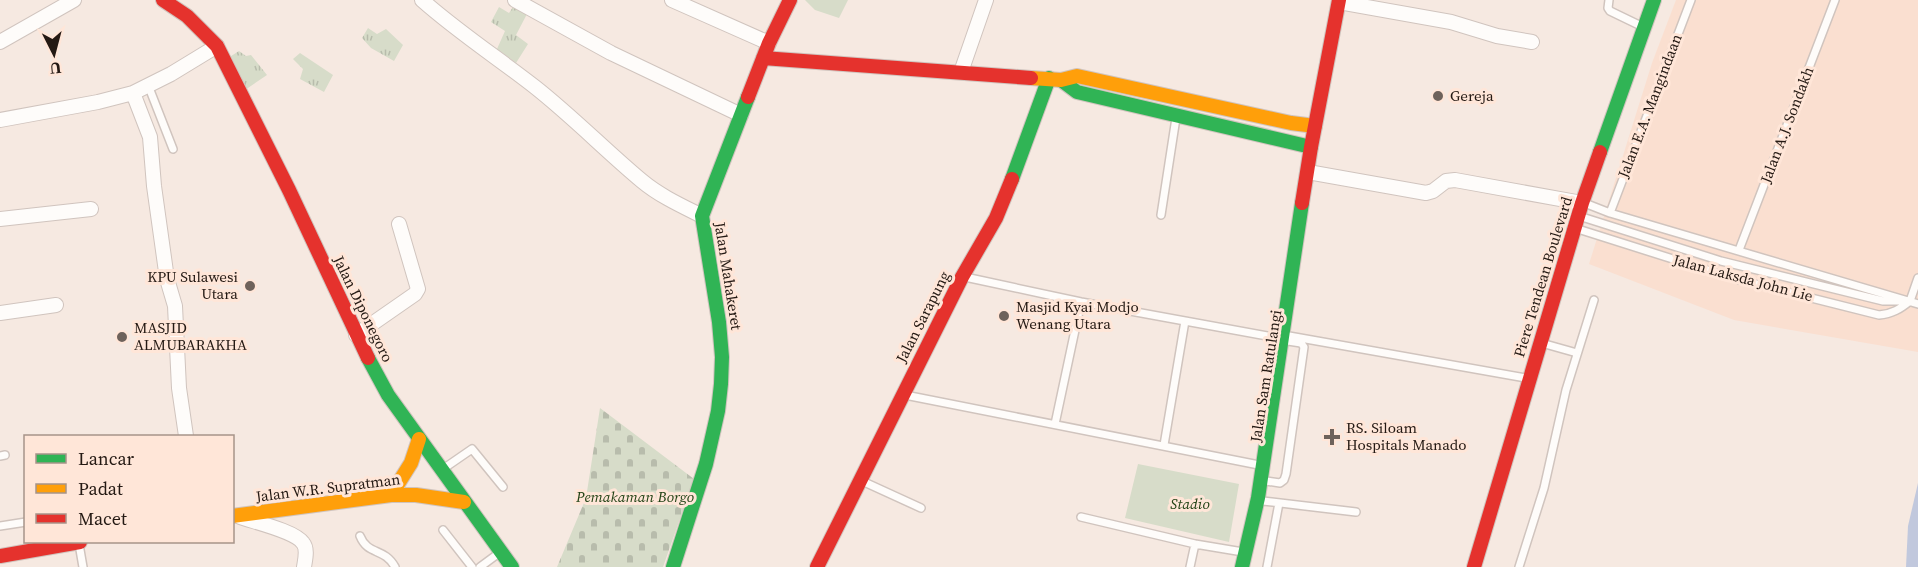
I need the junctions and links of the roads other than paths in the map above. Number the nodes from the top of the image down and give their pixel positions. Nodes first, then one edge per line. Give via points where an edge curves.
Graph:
1 (74, 0) edge
2 (163, 0) edge
3 (422, 0) edge
4 (515, 0) edge
5 (672, 0) edge
6 (790, 0) edge
7 (986, 0) edge
8 (1609, 0) edge
9 (1654, 0) edge
10 (1691, 0) edge
11 (1835, 0) edge
12 (1339, 1) edge
13 (1644, 28) junction
14 (1, 41) edge
15 (1532, 42) dead end
16 (769, 43) junction
17 (217, 46) junction
18 (763, 58) junction
19 (961, 72) junction
20 (1055, 79) junction
21 (148, 85) junction
22 (133, 93) junction
23 (741, 115) junction
24 (1177, 115) junction
25 (0, 120) edge
26 (1291, 123) junction
27 (1315, 126) junction
28 (1288, 141) junction
29 (1311, 147) junction
30 (173, 149) dead end
31 (1308, 172) junction
32 (91, 209) dead end
33 (1610, 213) junction
34 (1161, 215) dead end
35 (1579, 215) junction
36 (702, 216) junction
37 (0, 219) edge
38 (399, 224) dead end
39 (1739, 250) junction
40 (962, 277) junction
41 (1918, 278) edge
42 (1594, 300) dead end
43 (1910, 301) junction
44 (1081, 302) junction
45 (1918, 304) edge
46 (56, 305) dead end
47 (0, 313) edge
48 (1185, 321) junction
49 (356, 335) junction
50 (1286, 339) junction
51 (1540, 343) junction
52 (1577, 353) junction
53 (1529, 378) junction
54 (902, 395) junction
55 (1055, 424) junction
56 (186, 435) edge
57 (419, 439) junction
58 (1164, 446) junction
59 (441, 471) junction
60 (1263, 475) junction
61 (860, 480) junction
62 (503, 487) dead end
63 (391, 495) junction
64 (1263, 501) junction
65 (464, 502) junction
66 (1279, 503) junction
67 (921, 508) dead end
68 (1356, 512) dead end
69 (235, 516) edge
70 (1081, 517) dead end
71 (24, 522) edge
72 (0, 526) edge
73 (443, 530) dead end
74 (360, 536) dead end
75 (70, 543) edge
76 (75, 543) edge
77 (1196, 544) junction
78 (501, 552) junction
79 (0, 556) edge
80 (1246, 562) edge
81 (83, 567) edge
82 (304, 567) edge
83 (394, 567) edge
84 (472, 567) edge
85 (480, 567) edge
86 (512, 567) edge
87 (673, 567) edge
88 (817, 567) edge
89 (1190, 567) edge
90 (1268, 567) edge
91 (1474, 567) edge
92 (1520, 567) edge

1 - 14 street
2 - 17 main road, Jalan Diponegoro via 187,16
3 - 36 street via 543,93 643,182
4 - 23 street via 611,53
5 - 16 street
6 - 16 main road, Jalan Mahakeret
7 - 19 street
8 - 13 lane via 1610,12
9 - 13 main road, Piere Tendean Boulevard
10 - 33 lane, Jalan E.A. Mangindaan
11 - 39 lane, Jalan A.J. Sondakh
12 - 15 street
12 - 27 main road, Jalan Sam Ratulangi
13 - 35 main road, Piere Tendean Boulevard
16 - 18 main road, Jalan Mahakeret
17 - 21 street
17 - 49 main road, Jalan Diponegoro
18 - 19 main road
18 - 23 main road, Jalan Mahakeret
19 - 20 main road
20 - 24 main road via 1077,92
20 - 26 main road via 1077,76
20 - 40 main road, Jalan Sarapung via 996,218
21 - 22 street
21 - 30 lane
22 - 25 street
22 - 56 street via 150,137 167,279 175,306
23 - 36 main road, Jalan Mahakeret
24 - 28 main road
24 - 34 lane
26 - 27 main road
26 - 28 main road
27 - 29 main road, Jalan Sam Ratulangi
28 - 29 main road
29 - 31 main road, Jalan Sam Ratulangi
31 - 35 street via 1426,193 1446,181 1469,181
31 - 50 main road, Jalan Sam Ratulangi
32 - 37 street
33 - 35 lane, Jalan Laksda John Lie
33 - 39 lane, Jalan Laksda John Lie
35 - 43 lane, Jalan Laksda John Lie via 1721,261 1883,302
35 - 43 lane, Jalan Laksda John Lie via 1736,279 1879,315 1899,310
35 - 51 main road, Piere Tendean Boulevard
36 - 87 main road, Jalan Mahakeret via 720,325 722,381 713,436
38 - 49 street via 418,289
39 - 43 lane, Jalan Laksda John Lie
40 - 44 lane
40 - 54 main road, Jalan Sarapung
41 - 43 lane
42 - 52 lane
43 - 45 lane, Jalan Laksda John Lie
44 - 48 lane
44 - 55 lane
46 - 47 street
48 - 50 lane
48 - 58 lane
49 - 57 main road, Jalan Diponegoro via 388,395
50 - 53 lane
50 - 60 main road, Jalan Sam Ratulangi
50 - 60 lane via 1304,347 1286,474 1280,483
51 - 52 lane
51 - 53 main road, Piere Tendean Boulevard
52 - 92 lane
53 - 91 main road, Piere Tendean Boulevard
54 - 55 lane
54 - 61 main road, Jalan Sarapung
55 - 58 lane
57 - 59 main road, Jalan Diponegoro
57 - 63 main road via 411,463
58 - 60 lane
59 - 62 lane via 472,449
59 - 65 main road, Jalan Diponegoro
60 - 64 main road, Jalan Sam Ratulangi
60 - 80 main road, Jalan Sam Ratulangi
61 - 67 lane
61 - 88 main road, Jalan Sarapung
63 - 65 main road, Jalan W.R. Supratman
63 - 69 main road, Jalan W.R. Supratman
64 - 66 lane
64 - 80 main road, Jalan Sam Ratulangi
65 - 78 main road, Jalan Diponegoro
66 - 68 lane
66 - 90 lane
69 - 82 street via 294,536 305,545
70 - 77 lane
71 - 72 lane
73 - 84 lane
74 - 83 lane via 365,545 389,558
75 - 79 main road
76 - 81 lane
77 - 80 lane
77 - 89 lane
78 - 85 lane
78 - 86 main road, Jalan Diponegoro

